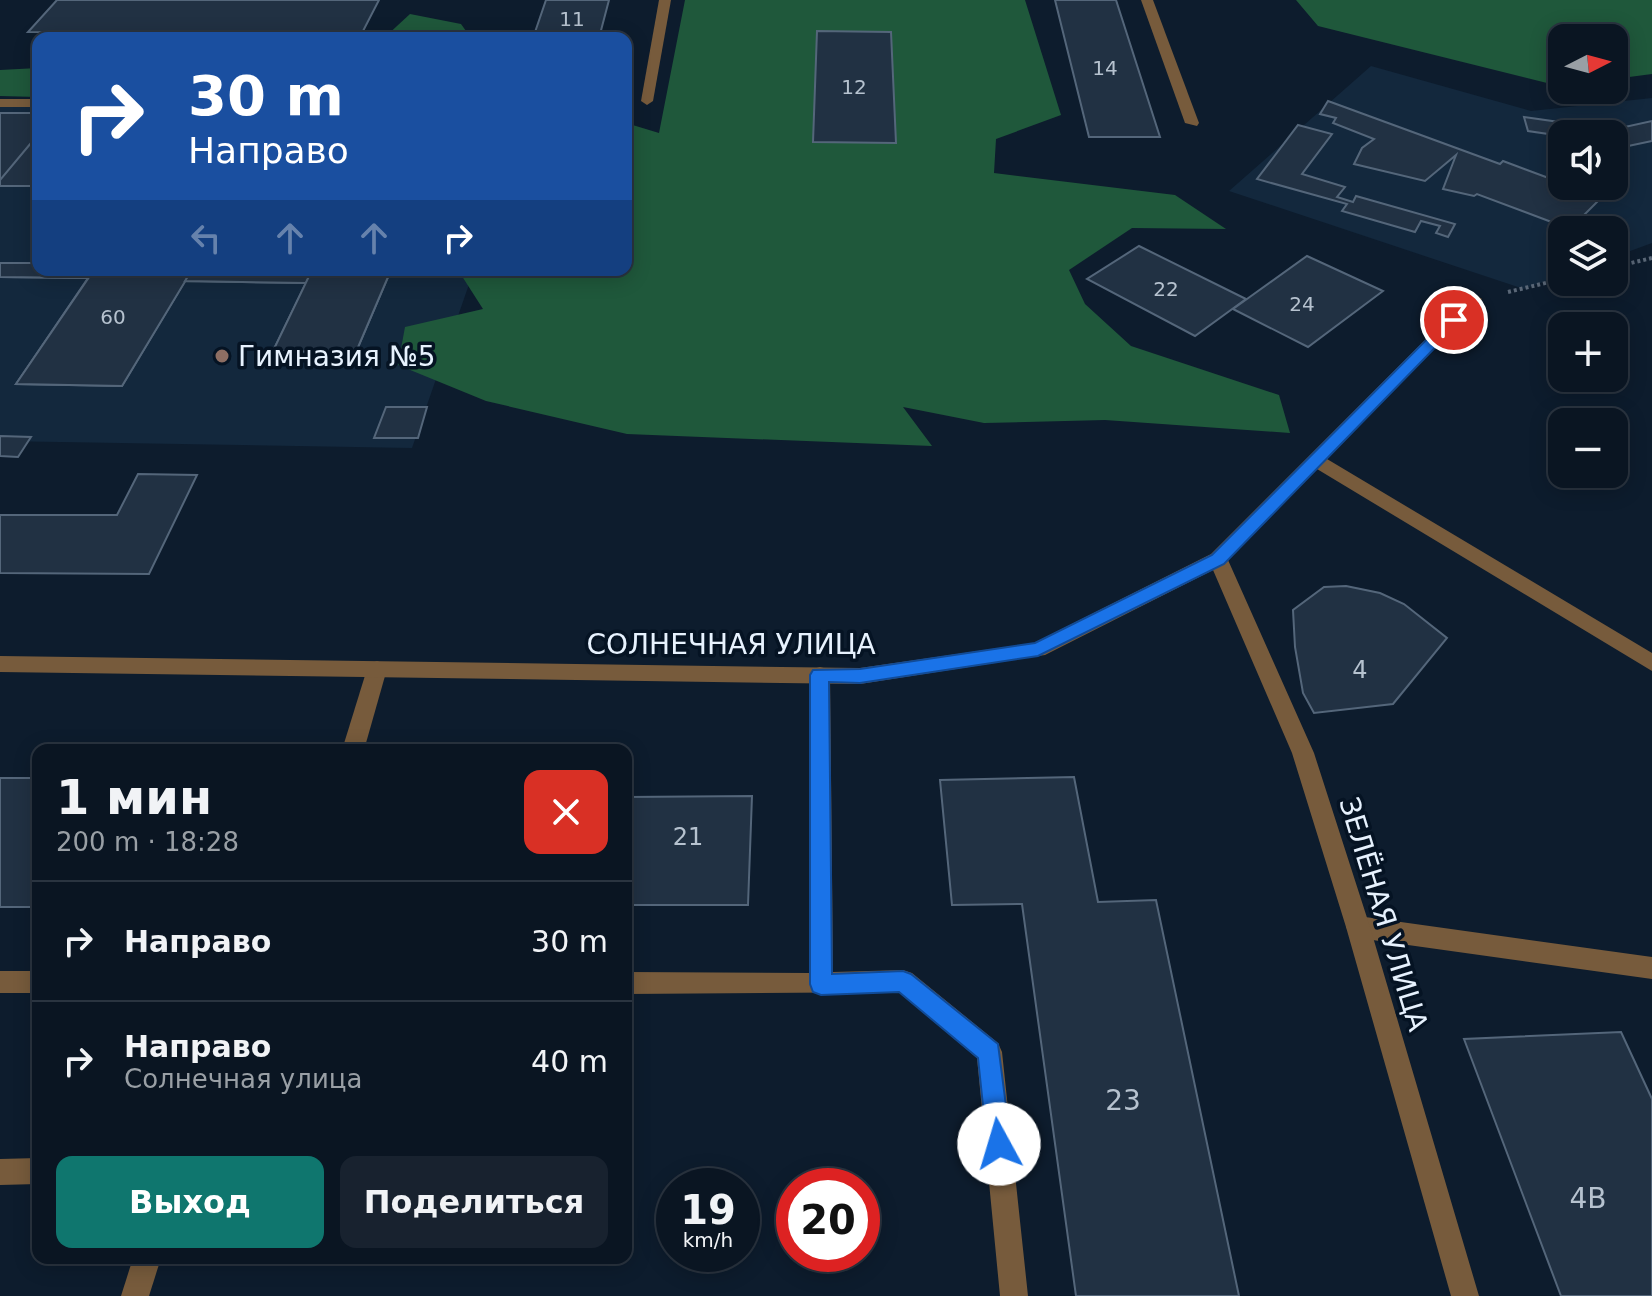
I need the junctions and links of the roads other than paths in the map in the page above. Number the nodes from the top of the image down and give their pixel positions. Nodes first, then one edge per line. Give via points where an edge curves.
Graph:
1 (665, 0) edge
2 (1147, 0) edge
3 (647, 101) dead end
4 (0, 103) edge
5 (32, 103) edge
6 (1192, 123) dead end
7 (1474, 299) road end
8 (1316, 460) junction
9 (1218, 559) junction
10 (1652, 663) edge
11 (0, 664) edge
12 (377, 669) junction
13 (820, 675) junction
14 (355, 744) edge
15 (1358, 927) junction
16 (1652, 968) edge
17 (0, 982) edge
18 (32, 982) edge
19 (632, 983) edge
20 (821, 984) junction
21 (32, 1171) edge
22 (0, 1172) edge
23 (145, 1264) edge
24 (135, 1296) edge
25 (1014, 1296) edge
26 (1465, 1296) edge

1 - 3 street
2 - 6 street
4 - 5 street
7 - 8 street, СОЛНЕЧНАЯ УЛИЦА
8 - 9 street, СОЛНЕЧНАЯ УЛИЦА
8 - 10 street
9 - 13 street, СОЛНЕЧНАЯ УЛИЦА via 1038,650 860,676
9 - 15 street, ЗЕЛЁНАЯ УЛИЦА via 1303,753
11 - 12 street, СОЛНЕЧНАЯ УЛИЦА
12 - 13 street, СОЛНЕЧНАЯ УЛИЦА
12 - 14 street
13 - 20 street
15 - 16 street
15 - 26 street, ЗЕЛЁНАЯ УЛИЦА
17 - 18 street
19 - 20 street
20 - 25 street via 903,981 989,1052
21 - 22 street
23 - 24 street

